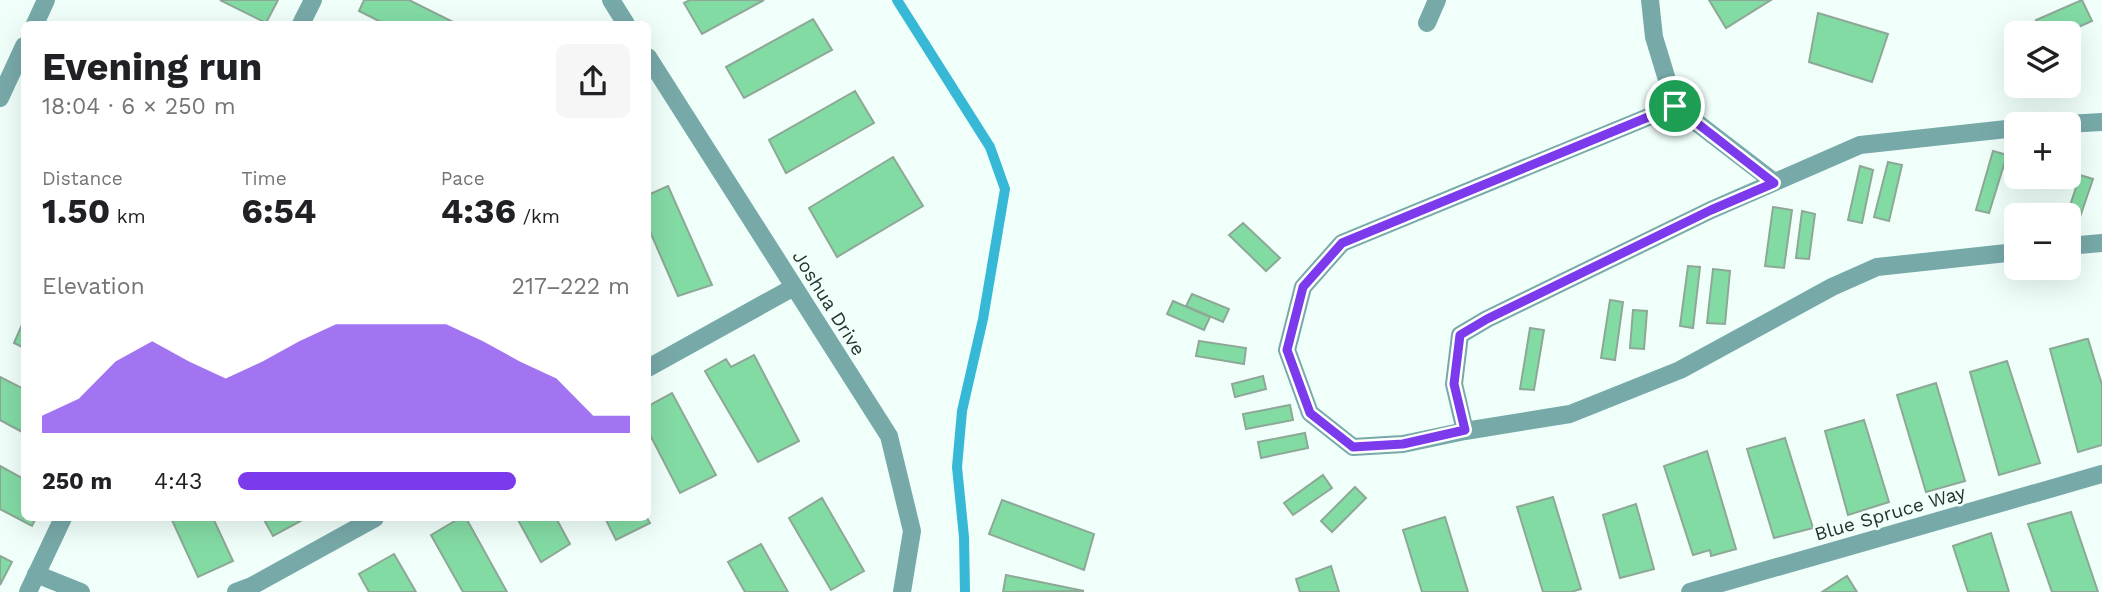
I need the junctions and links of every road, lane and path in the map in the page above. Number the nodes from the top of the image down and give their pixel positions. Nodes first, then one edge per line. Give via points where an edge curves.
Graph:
1 (46, 0) edge
2 (313, 0) edge
3 (611, 0) edge
4 (1437, 0) edge
5 (1650, 0) edge
6 (36, 21) edge
7 (302, 21) edge
8 (624, 21) edge
9 (1427, 23) dead end
10 (21, 52) edge
11 (651, 62) edge
12 (0, 98) edge
13 (1675, 106) junction
14 (2102, 122) edge
15 (2081, 123) edge
16 (2004, 129) edge
17 (1774, 183) junction
18 (2102, 243) edge
19 (2081, 245) edge
20 (2004, 253) edge
21 (794, 287) junction
22 (651, 366) edge
23 (1465, 430) junction
24 (2102, 474) edge
25 (62, 521) edge
26 (370, 521) edge
27 (36, 574) junction
28 (28, 592) edge
29 (81, 592) edge
30 (236, 592) edge
31 (902, 592) edge
32 (1690, 592) edge

1 - 6 street
2 - 7 street
3 - 8 street
4 - 9 street
5 - 13 street via 1654,37
10 - 12 street
11 - 21 street, Joshua Drive
13 - 17 street
13 - 23 street via 1342,243 1303,287 1287,350 1310,413 1353,447 1403,444
14 - 15 street
16 - 17 street via 1860,145
17 - 23 street via 1460,335 1454,384
18 - 19 street
20 - 23 street via 1877,267 1680,370 1570,414
21 - 22 street
21 - 31 street, Joshua Drive via 889,436 912,531
24 - 32 street, Blue Spruce Way
25 - 27 street
26 - 30 street
27 - 28 street
27 - 29 street

